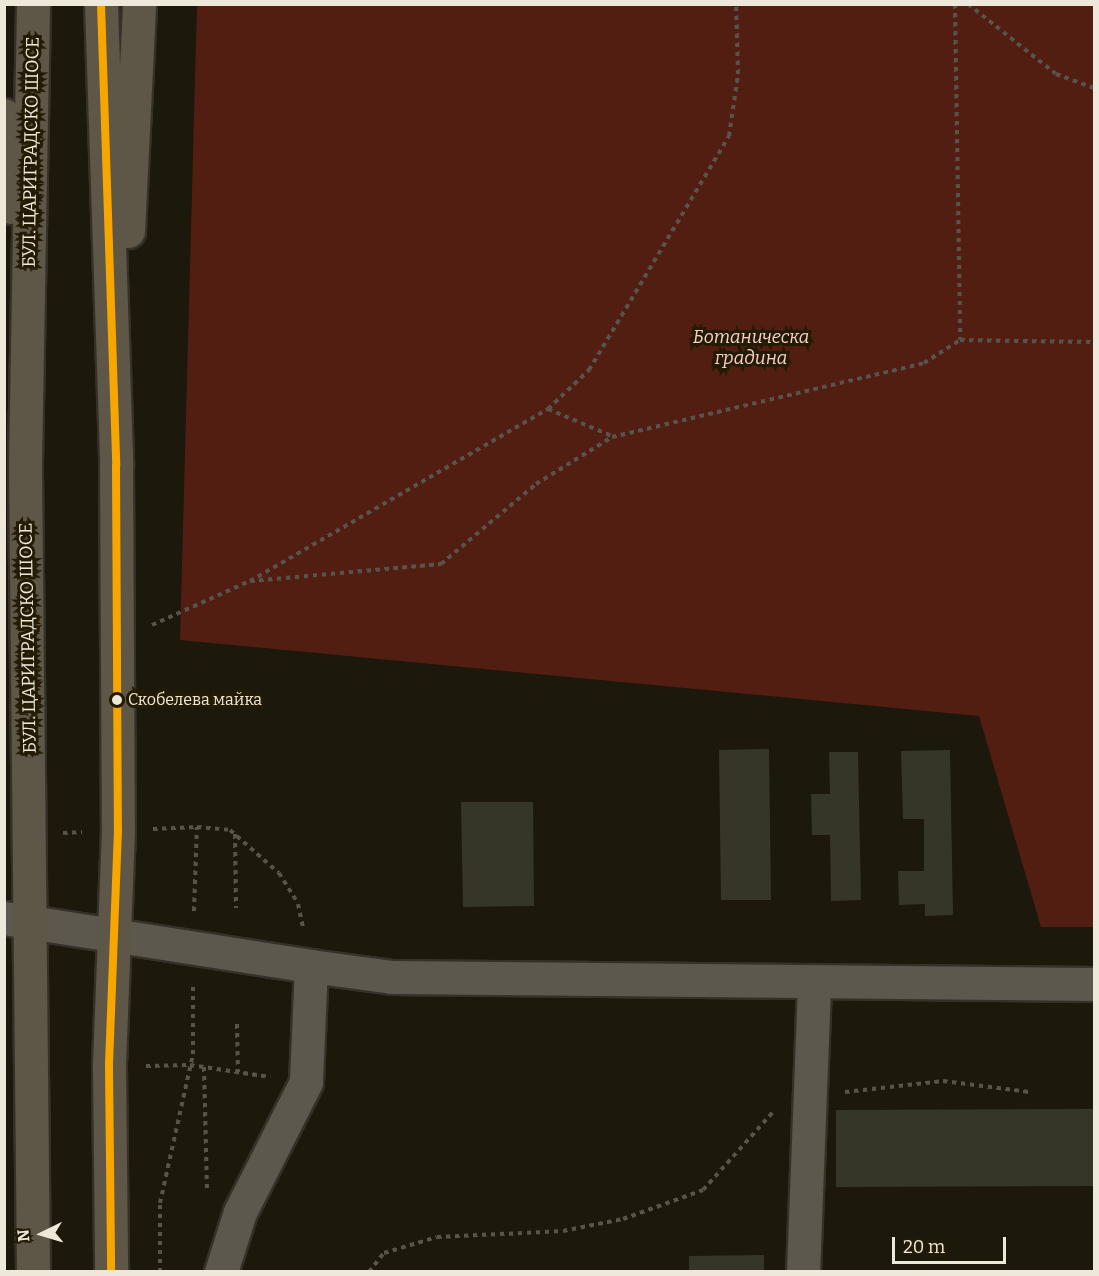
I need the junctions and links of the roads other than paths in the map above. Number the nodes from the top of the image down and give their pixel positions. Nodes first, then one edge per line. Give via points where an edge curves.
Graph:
1 (33, 4) edge
2 (101, 4) edge
3 (139, 4) edge
4 (4, 115) edge
5 (25, 463) junction
6 (116, 466) junction
7 (18, 920) edge
8 (116, 935) junction
9 (311, 966) junction
10 (813, 983) junction
11 (1095, 984) edge
12 (33, 1272) edge
13 (111, 1272) edge
14 (221, 1272) edge
15 (803, 1272) edge

1 - 5 main road, БУЛ. ЦАРИГРАДСКО ШОСЕ
2 - 6 main road
3 - 6 main road
4 - 5 main road
5 - 7 main road, БУЛ. ЦАРИГРАДСКО ШОСЕ
6 - 8 main road
7 - 8 street
7 - 12 main road, БУЛ. ЦАРИГРАДСКО ШОСЕ
8 - 9 street
8 - 13 main road via 109,1066
9 - 10 street via 392,978
9 - 14 street via 306,1082 240,1212
10 - 11 street
10 - 15 street

